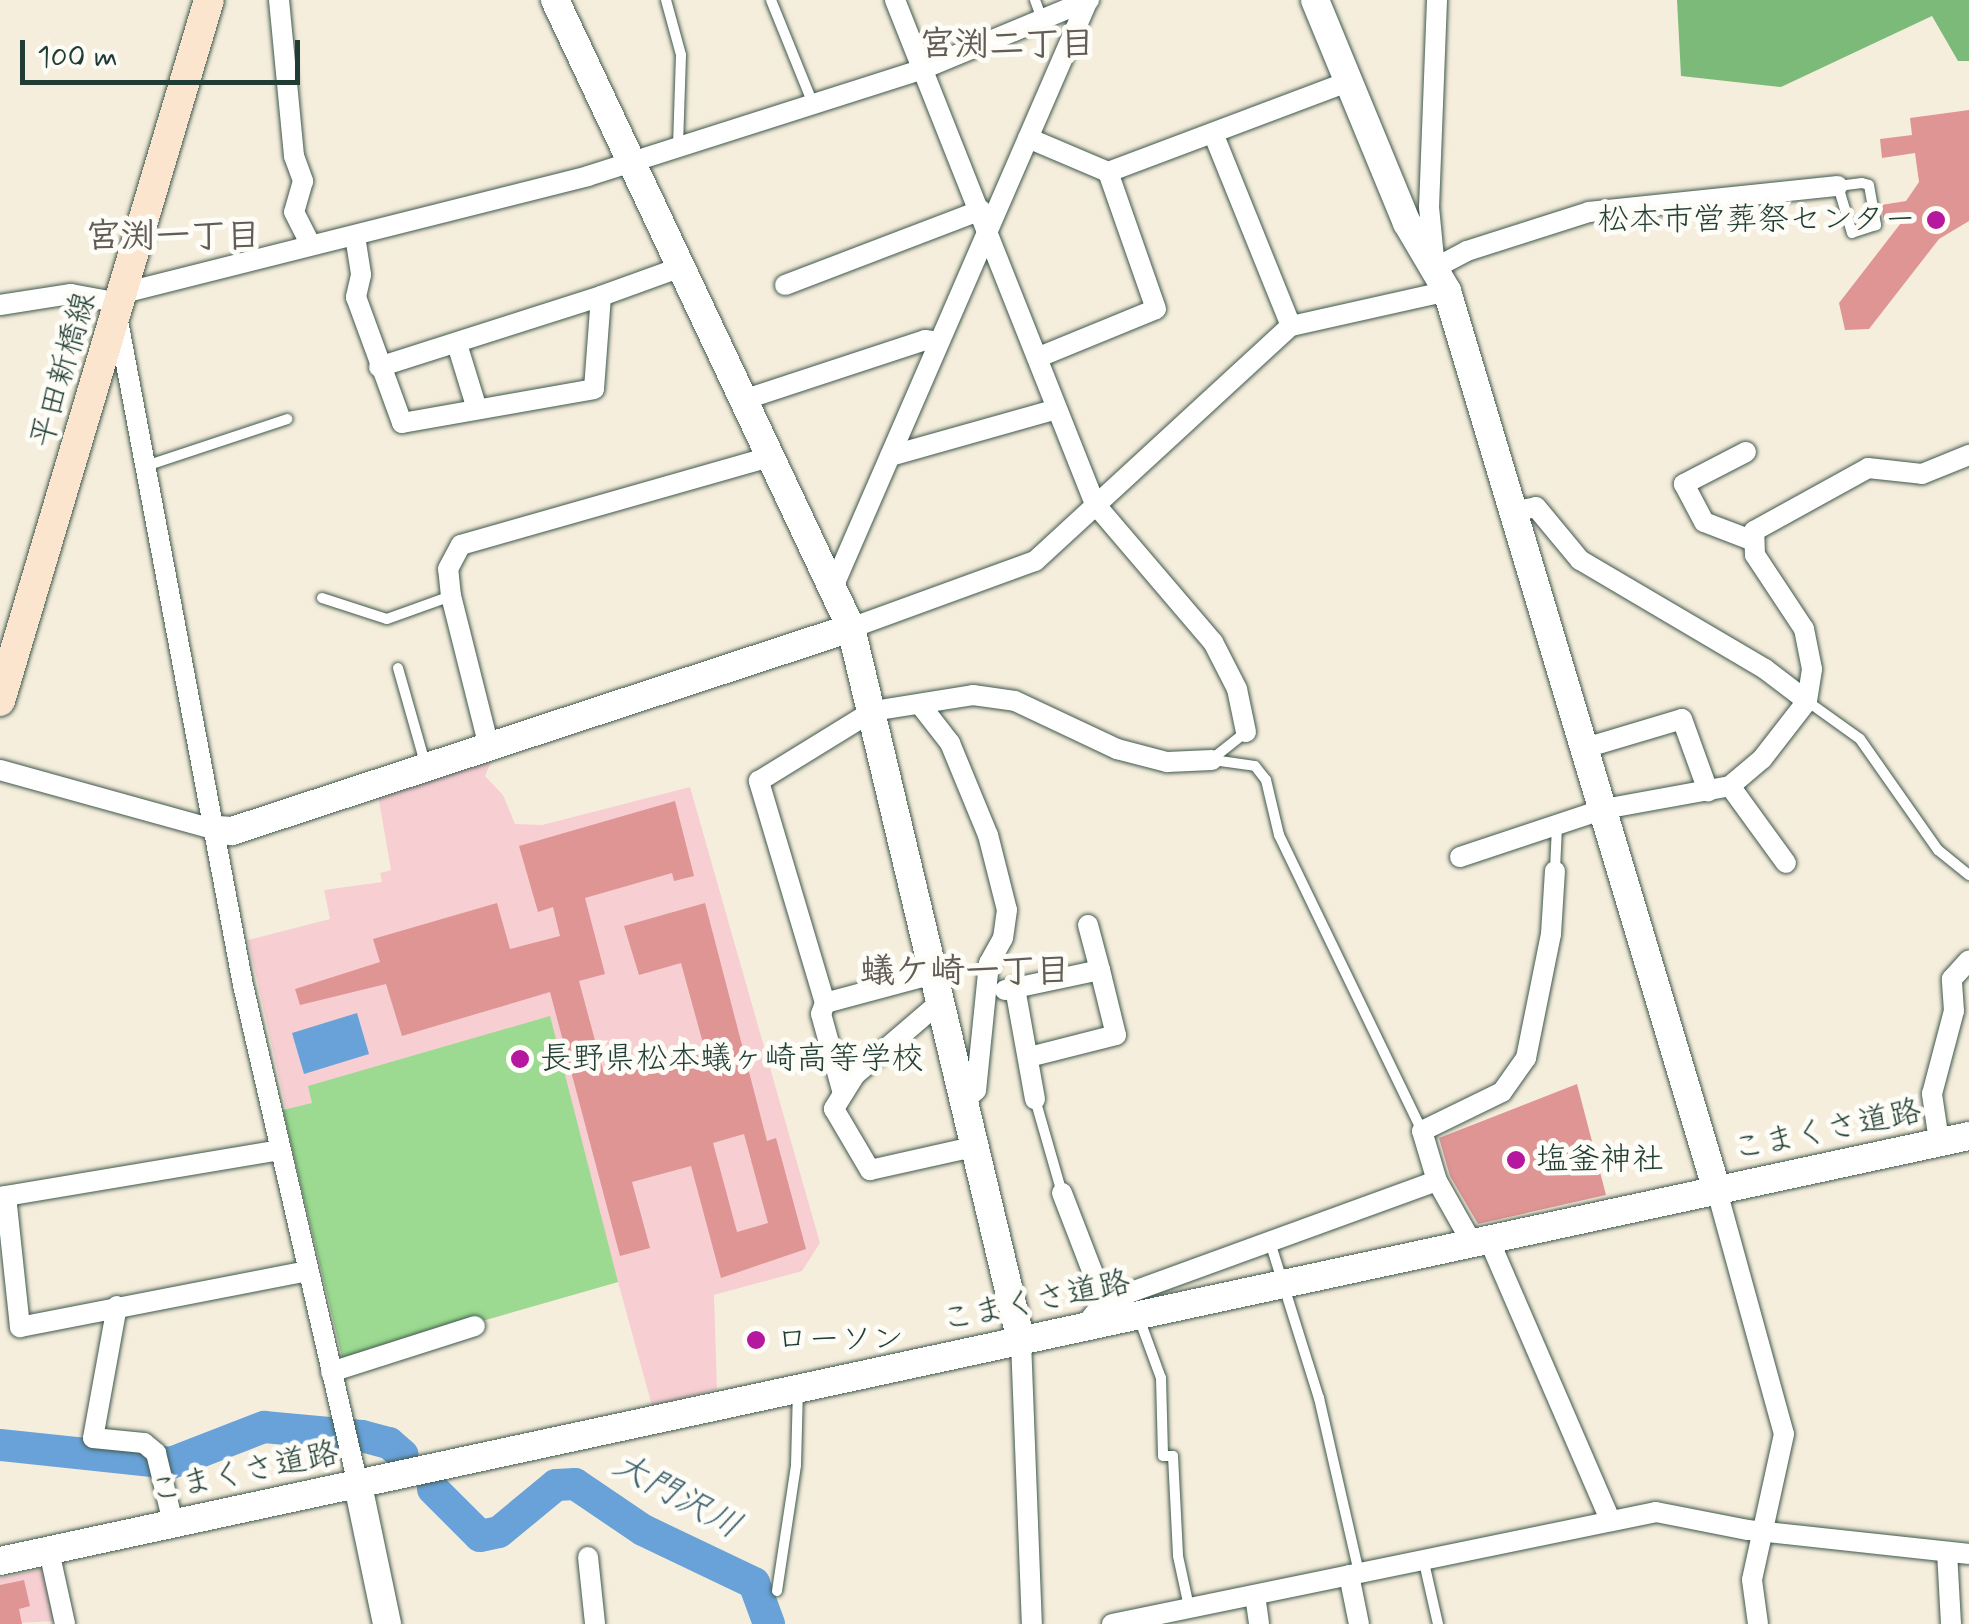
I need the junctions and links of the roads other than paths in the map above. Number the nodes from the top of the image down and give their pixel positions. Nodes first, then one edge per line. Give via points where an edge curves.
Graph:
1 (209, 0) edge
2 (279, 0) edge
3 (555, 0) edge
4 (666, 0) edge
5 (771, 0) edge
6 (894, 0) edge
7 (1088, 0) edge
8 (1316, 0) edge
9 (1437, 0) edge
10 (1038, 9) edge
11 (923, 69) junction
12 (1348, 82) junction
13 (813, 104) junction
14 (1214, 133) junction
15 (1028, 138) junction
16 (678, 147) junction
17 (632, 158) junction
18 (1108, 172) junction
19 (1838, 186) junction
20 (984, 219) junction
21 (355, 236) junction
22 (311, 245) junction
23 (682, 267) junction
24 (1441, 280) junction
25 (784, 285) dead end
26 (601, 296) junction
27 (120, 303) junction
28 (0, 305) edge
29 (1291, 326) junction
30 (939, 342) junction
31 (458, 344) junction
32 (1039, 357) junction
33 (378, 368) junction
34 (746, 399) junction
35 (478, 409) junction
36 (1057, 409) junction
37 (288, 420) dead end
38 (1746, 452) dead end
39 (1969, 455) edge
40 (774, 456) junction
41 (890, 456) junction
42 (146, 466) junction
43 (1095, 504) junction
44 (1511, 512) junction
45 (1751, 540) junction
46 (834, 585) junction
47 (451, 596) junction
48 (322, 598) dead end
49 (851, 628) junction
50 (398, 668) dead end
51 (0, 701) edge
52 (1807, 702) junction
53 (922, 707) junction
54 (873, 711) junction
55 (1246, 732) joint
56 (489, 747) junction
57 (1585, 748) junction
58 (1212, 760) junction
59 (427, 767) junction
60 (0, 770) edge
61 (1730, 786) junction
62 (1708, 791) junction
63 (1604, 809) junction
64 (1557, 826) junction
65 (217, 830) junction
66 (1460, 856) dead end
67 (1786, 863) dead end
68 (1555, 871) joint
69 (1969, 876) edge
70 (1088, 925) dead end
71 (1969, 960) edge
72 (1100, 970) junction
73 (933, 974) junction
74 (1015, 988) junction
75 (986, 992) junction
76 (825, 1003) junction
77 (940, 1003) junction
78 (1029, 1057) junction
79 (842, 1090) junction
80 (1035, 1100) joint
81 (964, 1102) junction
82 (1422, 1131) junction
83 (1969, 1136) edge
84 (1939, 1142) junction
85 (973, 1146) junction
86 (280, 1150) junction
87 (1437, 1180) junction
88 (1717, 1191) junction
89 (1062, 1194) joint
90 (3, 1197) edge
91 (1270, 1242) junction
92 (1480, 1242) junction
93 (308, 1271) junction
94 (1284, 1284) junction
95 (1104, 1302) junction
96 (117, 1306) junction
97 (1139, 1317) junction
98 (475, 1326) dead end
99 (1082, 1328) junction
100 (1021, 1341) junction
101 (331, 1372) junction
102 (798, 1390) junction
103 (358, 1485) junction
104 (1609, 1517) junction
105 (173, 1523) junction
106 (1768, 1528) junction
107 (48, 1551) junction
108 (1947, 1552) junction
109 (1969, 1554) edge
110 (588, 1557) dead end
111 (1423, 1558) junction
112 (0, 1561) edge
113 (1354, 1574) junction
114 (777, 1591) dead end
115 (1255, 1594) junction
116 (1189, 1608) junction
117 (64, 1624) edge
118 (388, 1624) edge
119 (595, 1624) edge
120 (1032, 1624) edge
121 (1112, 1624) edge
122 (1259, 1624) edge
123 (1360, 1624) edge
124 (1438, 1624) edge
125 (1758, 1624) edge
126 (1951, 1624) edge

1 - 27 main road, 平田新橋線
2 - 22 street via 302,181 294,212
3 - 17 street
4 - 16 lane via 681,56
5 - 13 lane
6 - 11 street
7 - 10 street
7 - 15 street
8 - 12 street
9 - 24 street via 1430,206
10 - 11 street
11 - 13 street
11 - 20 street
12 - 14 street
12 - 24 street via 1407,223
13 - 16 street
14 - 18 street
14 - 29 street
15 - 18 street
15 - 20 street
16 - 17 street
17 - 21 street via 588,176
17 - 23 street
18 - 32 street via 1156,309
19 - 19 lane via 1869,186 1873,228 1860,234 1846,227
19 - 24 street via 1588,212 1467,251
20 - 25 street
20 - 30 street
20 - 32 street
21 - 22 street
21 - 33 street via 361,275 356,298
22 - 27 street
23 - 26 street
23 - 34 street
24 - 29 street
24 - 44 street
26 - 31 street
26 - 35 street via 594,389
27 - 28 street via 70,294
27 - 42 street
27 - 51 main road, 平田新橋線
29 - 43 street
30 - 34 street via 925,340
30 - 41 street
31 - 33 street
31 - 35 street
32 - 36 street
33 - 35 street via 402,423
34 - 40 street
36 - 41 street
36 - 43 street
37 - 42 lane
38 - 45 street via 1684,484 1704,522
39 - 45 street via 1922,474 1868,468 1754,531
40 - 46 street
40 - 47 street via 460,545 448,569
41 - 46 street
42 - 65 street
43 - 49 street via 1018,569
43 - 55 street via 1213,642 1237,689
44 - 52 street via 1536,506 1580,560 1765,669
44 - 57 street
45 - 52 street via 1754,555 1804,629 1812,669
46 - 49 street
47 - 48 lane via 388,619
47 - 56 street
49 - 54 street
49 - 56 street
50 - 59 lane
52 - 61 street via 1762,759
52 - 69 lane via 1860,739 1938,850
53 - 54 street
53 - 58 street via 994,695 1117,749 1167,762
53 - 75 street via 950,743 988,835 1007,910 1003,938 988,963
54 - 73 street
54 - 76 street via 759,781
55 - 58 lane
56 - 59 street
57 - 62 street via 1682,719
57 - 63 street
58 - 82 lane via 1255,766 1266,780 1279,836
59 - 65 street via 232,831
60 - 65 street
61 - 62 street
61 - 67 street
62 - 63 street
63 - 64 street
63 - 88 street
64 - 66 street
64 - 68 lane
65 - 86 street
68 - 82 street via 1551,934 1526,1058 1502,1092
70 - 72 street
71 - 84 street via 1952,979 1954,1011 1932,1094
72 - 74 street
72 - 78 street via 1116,1035
73 - 76 street
73 - 77 street
74 - 75 street
74 - 78 street
75 - 81 street via 976,1090
76 - 79 street via 821,1014
77 - 79 street
77 - 81 street
78 - 80 street
79 - 85 street via 834,1109 870,1170
80 - 89 lane
81 - 85 street
82 - 87 street
83 - 84 street, こまくさ道路
84 - 88 street, こまくさ道路
85 - 100 street
86 - 90 street
86 - 93 street
87 - 91 street
87 - 92 street
88 - 92 street, こまくさ道路
88 - 106 street via 1784,1434
89 - 95 street
90 - 96 street via 20,1326
91 - 94 lane
91 - 95 street
92 - 94 street, こまくさ道路
92 - 104 street
93 - 96 street
93 - 101 street
94 - 97 street, こまくさ道路
94 - 113 lane via 1337,1467
95 - 99 street
96 - 105 street via 93,1438 144,1443 159,1463
97 - 99 street, こまくさ道路
97 - 116 lane via 1161,1378 1163,1456 1174,1456 1178,1556
98 - 101 street
99 - 100 street, こまくさ道路
100 - 102 street, こまくさ道路
100 - 120 street
101 - 103 street
102 - 103 street, こまくさ道路
102 - 114 lane via 796,1465
103 - 105 street, こまくさ道路
103 - 118 street
104 - 106 street via 1656,1512
104 - 111 street
105 - 107 street, こまくさ道路
106 - 108 street
106 - 125 street via 1752,1580
107 - 112 street, こまくさ道路
107 - 117 street
108 - 109 street
108 - 126 street
110 - 119 street
111 - 113 street
111 - 124 lane
113 - 115 street
113 - 123 street
115 - 116 street
115 - 122 street
116 - 121 street

